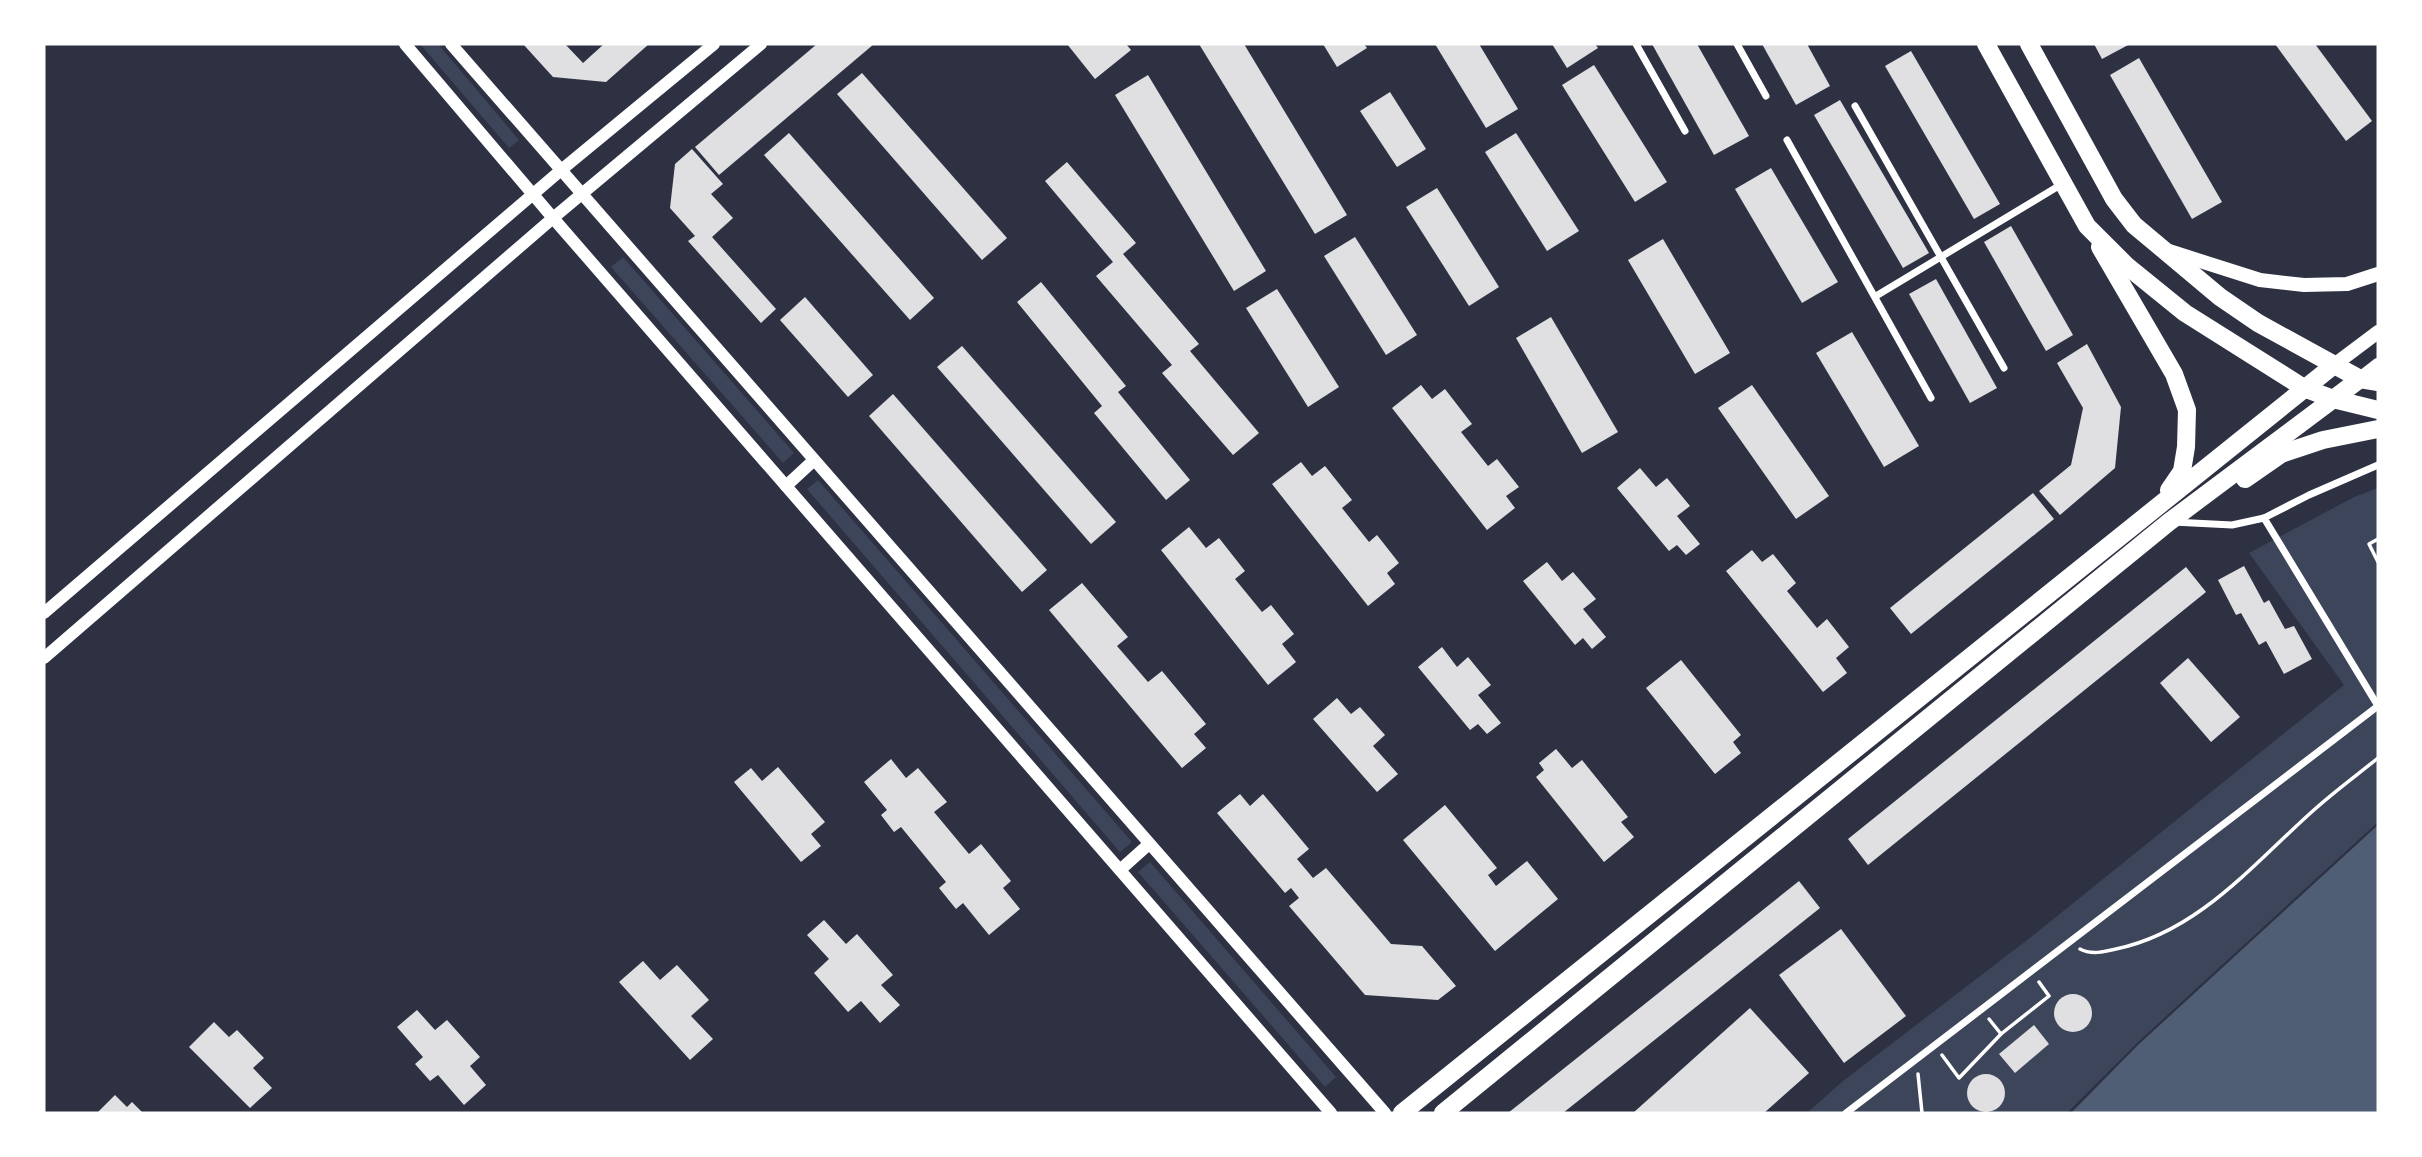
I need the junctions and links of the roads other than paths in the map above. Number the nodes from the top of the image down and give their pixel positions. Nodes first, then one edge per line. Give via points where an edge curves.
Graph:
1 (405, 44) edge
2 (451, 44) edge
3 (714, 44) edge
4 (761, 44) edge
5 (1636, 44) edge
6 (1737, 44) edge
7 (1986, 44) edge
8 (2029, 44) edge
9 (1766, 96) dead end
10 (1855, 106) dead end
11 (1685, 131) dead end
12 (1787, 140) dead end
13 (560, 171) junction
14 (2063, 183) junction
15 (533, 194) junction
16 (581, 194) junction
17 (553, 218) junction
18 (2087, 226) junction
19 (2161, 248) junction
20 (1940, 258) junction
21 (2378, 274) edge
22 (1876, 296) junction
23 (2378, 332) edge
24 (2334, 365) junction
25 (2378, 365) edge
26 (2004, 368) dead end
27 (2360, 379) junction
28 (2378, 382) edge
29 (2304, 388) junction
30 (1931, 398) dead end
31 (2333, 399) junction
32 (2378, 410) edge
33 (2378, 429) edge
34 (813, 461) junction
35 (2378, 465) edge
36 (786, 486) junction
37 (2159, 505) junction
38 (2264, 518) junction
39 (2169, 522) junction
40 (44, 613) edge
41 (44, 658) edge
42 (2378, 706) edge
43 (1149, 844) junction
44 (1120, 870) junction
45 (1331, 1113) edge
46 (1385, 1113) edge
47 (1402, 1113) edge
48 (1443, 1113) edge
49 (1846, 1113) edge

1 - 15 street
2 - 13 street
3 - 13 street
4 - 16 street
5 - 11 street
6 - 9 street
7 - 14 main road
8 - 19 main road via 2113,199
10 - 20 street
12 - 22 street
13 - 15 street
13 - 16 street
14 - 18 main road
14 - 20 street
15 - 17 street
15 - 40 street
16 - 17 street
16 - 34 street
17 - 36 street
17 - 41 street
18 - 29 main road via 2185,313
18 - 37 main road via 2174,374 2187,410 2182,471
19 - 21 main road via 2260,280 2347,284
19 - 24 main road via 2258,323
20 - 22 street
20 - 26 street
22 - 30 street
23 - 24 main road
24 - 27 main road
24 - 29 main road
25 - 27 main road
27 - 28 main road
27 - 31 main road
29 - 31 main road
29 - 37 main road
31 - 32 main road
31 - 39 main road
33 - 39 main road via 2281,454 2209,504
34 - 36 street
34 - 43 street
35 - 38 street
36 - 44 street
37 - 47 main road
38 - 39 street via 2232,525
38 - 42 street
39 - 48 main road
42 - 49 street
43 - 44 street
43 - 46 street
44 - 45 street

